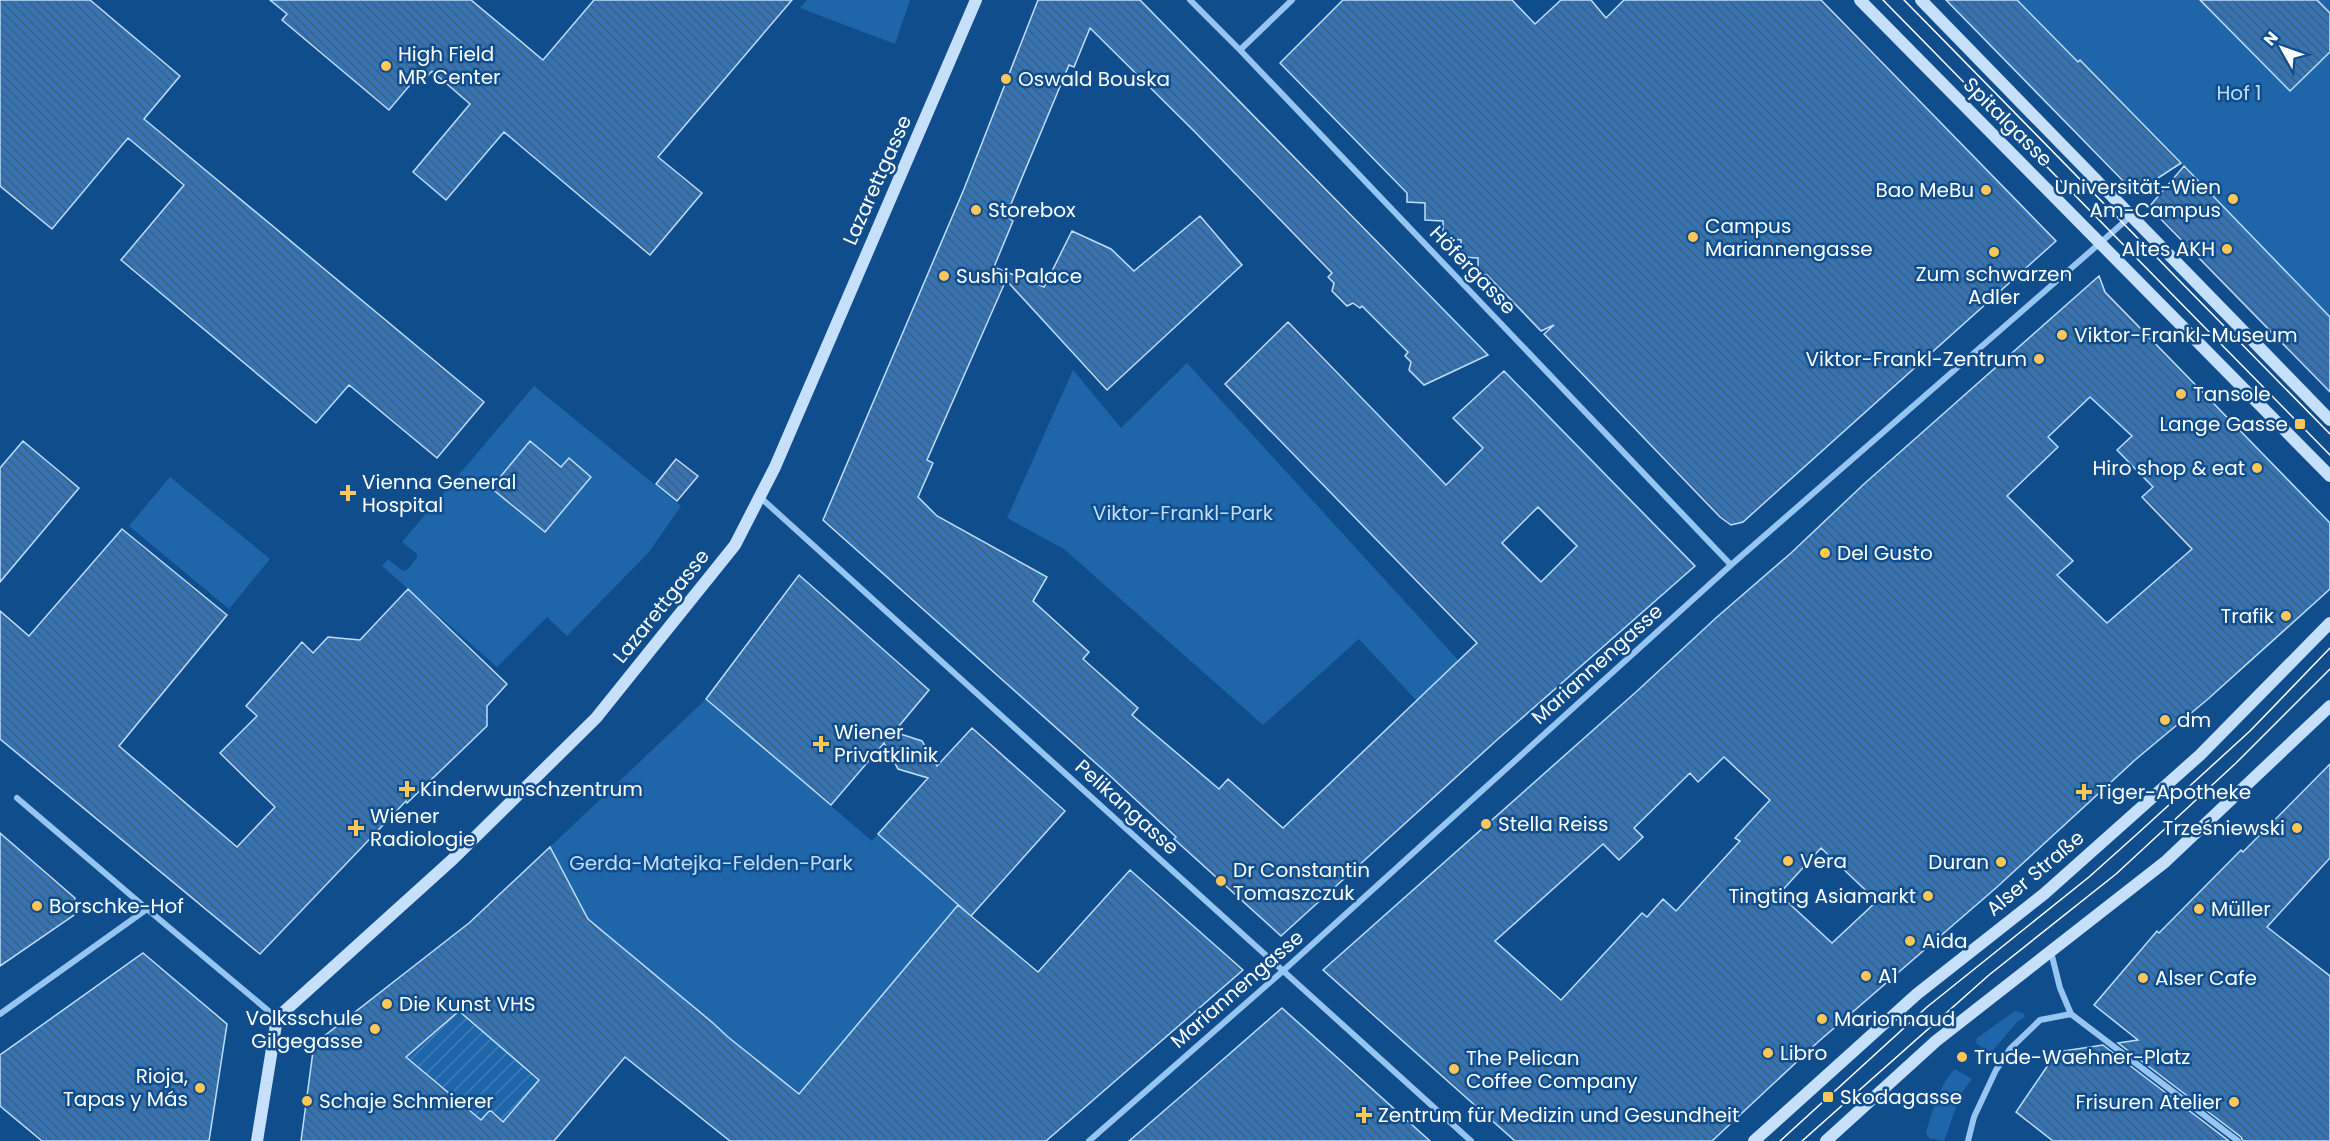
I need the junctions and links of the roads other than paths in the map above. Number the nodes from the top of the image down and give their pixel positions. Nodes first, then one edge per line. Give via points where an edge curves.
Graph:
1 (976, 0) edge
2 (1190, 0) edge
3 (1292, 0) edge
4 (1860, 0) edge
5 (1921, 0) edge
6 (1240, 50) junction
7 (2132, 216) junction
8 (2099, 243) junction
9 (2330, 420) edge
10 (2330, 476) edge
11 (761, 498) junction
12 (1731, 565) junction
13 (2330, 623) edge
14 (2330, 706) edge
15 (17, 798) dead end
16 (147, 909) junction
17 (2051, 952) junction
18 (1284, 970) junction
19 (0, 1014) edge
20 (2071, 1014) junction
21 (277, 1018) junction
22 (257, 1141) edge
23 (1089, 1141) edge
24 (1471, 1141) edge
25 (1754, 1141) edge
26 (1826, 1141) edge
27 (1968, 1141) edge
28 (2238, 1141) edge

1 - 11 main road, Lazarettgasse
2 - 6 street, Höfergasse
3 - 6 street
4 - 8 main road, Spitalgasse
5 - 7 main road, Spitalgasse
6 - 12 street, Höfergasse
7 - 8 street, Mariannengasse
7 - 9 main road, Spitalgasse
8 - 10 main road, Spitalgasse
8 - 12 street, Mariannengasse
11 - 18 street, Pelikangasse
11 - 21 main road, Lazarettgasse via 735,545 596,718 453,860
12 - 18 street, Mariannengasse
13 - 25 main road, Alser Straße via 2200,755 2044,894 1917,994
14 - 17 main road via 2165,862
15 - 16 street
16 - 19 street
16 - 21 street
17 - 20 street
17 - 26 main road via 1936,1041
18 - 23 street, Mariannengasse
18 - 24 street, Pelikangasse
20 - 27 street via 2040,1020 2010,1049 1974,1117
20 - 28 street
21 - 22 main road

